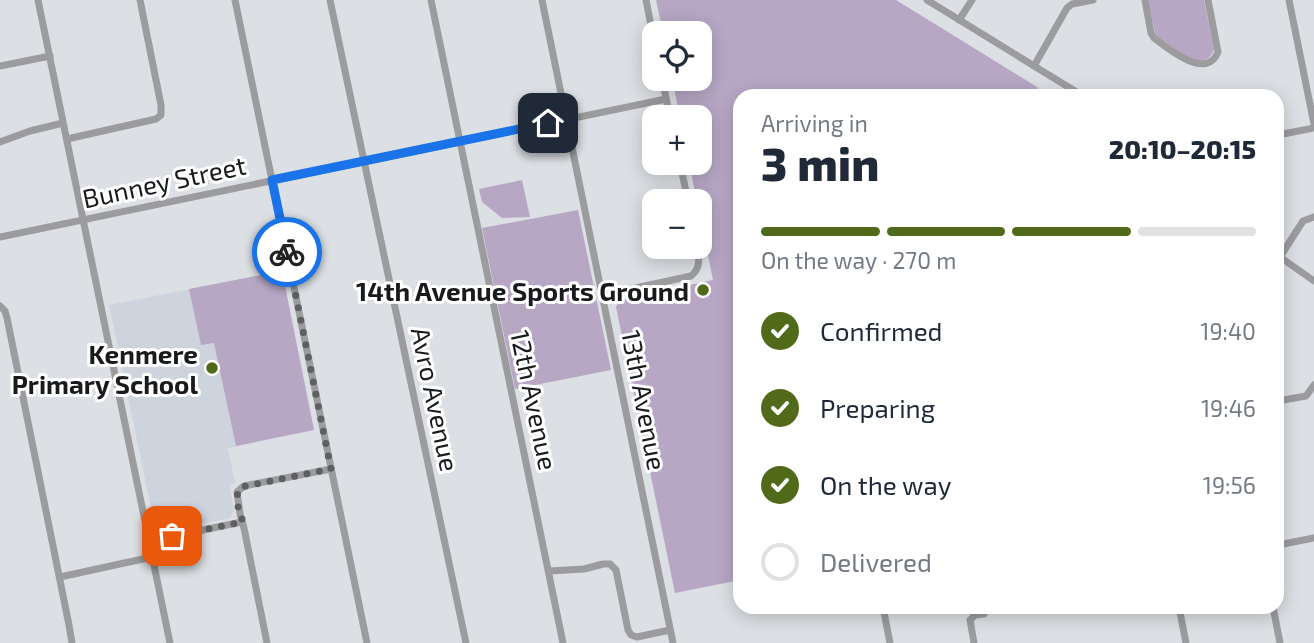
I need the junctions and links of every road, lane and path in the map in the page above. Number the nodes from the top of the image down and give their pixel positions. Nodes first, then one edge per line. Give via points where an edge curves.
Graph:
1 (38, 0) edge
2 (140, 0) edge
3 (236, 0) edge
4 (330, 0) edge
5 (431, 0) edge
6 (542, 0) edge
7 (646, 0) edge
8 (927, 0) edge
9 (972, 0) edge
10 (1093, 0) edge
11 (1145, 0) edge
12 (1208, 0) edge
13 (1289, 0) edge
14 (959, 20) junction
15 (650, 21) edge
16 (50, 56) junction
17 (0, 66) edge
18 (1034, 66) junction
19 (1069, 88) edge
20 (664, 91) edge
21 (666, 99) junction
22 (667, 105) edge
23 (566, 119) junction
24 (64, 123) junction
25 (1314, 126) edge
26 (1284, 134) edge
27 (67, 139) junction
28 (460, 141) junction
29 (0, 142) edge
30 (364, 161) junction
31 (272, 180) junction
32 (1314, 217) edge
33 (83, 219) junction
34 (0, 237) edge
35 (1284, 250) edge
36 (699, 259) edge
37 (1284, 261) edge
38 (1314, 281) edge
39 (603, 295) junction
40 (0, 306) edge
41 (1314, 385) edge
42 (1306, 396) junction
43 (1284, 400) edge
44 (1314, 400) edge
45 (331, 469) junction
46 (243, 522) junction
47 (1314, 538) edge
48 (149, 541) junction
49 (1284, 544) edge
50 (152, 557) junction
51 (549, 571) junction
52 (60, 576) junction
53 (884, 614) edge
54 (984, 614) dead end
55 (1180, 614) edge
56 (1274, 614) edge
57 (670, 631) junction
58 (72, 643) edge
59 (170, 643) edge
60 (267, 643) edge
61 (367, 643) edge
62 (466, 643) edge
63 (563, 643) edge
64 (673, 643) edge
65 (890, 643) edge
66 (974, 643) edge
67 (1186, 643) edge
68 (1280, 643) edge

1 - 16 street
2 - 27 street via 161,115
3 - 31 street
4 - 30 street, Avro Avenue
5 - 28 street, 12th Avenue
6 - 23 street, 13th Avenue
7 - 15 street
8 - 14 street
9 - 14 street
10 - 18 street via 1067,8
11 - 12 street via 1154,38 1197,64 1213,60 1218,52
13 - 25 street
14 - 18 street
16 - 17 street
16 - 24 street
18 - 19 street
20 - 21 street
21 - 22 street
21 - 23 street, Bunney Street
23 - 28 street, Bunney Street
23 - 39 street, 13th Avenue
24 - 27 street
24 - 29 street
25 - 26 street
27 - 33 street
28 - 30 street, Bunney Street
28 - 51 street, 12th Avenue
30 - 31 street, Bunney Street
30 - 62 street, Avro Avenue
31 - 33 street, Bunney Street
31 - 45 street
32 - 35 street via 1303,221
33 - 34 street, Bunney Street
33 - 48 street
36 - 39 street via 691,276
37 - 38 street
39 - 57 street, 13th Avenue
40 - 52 street via 7,318
41 - 42 street
42 - 43 street
42 - 44 street
45 - 46 street via 241,487 236,496
45 - 61 street
46 - 48 street
46 - 60 street
47 - 49 street
48 - 50 street
50 - 52 street
50 - 59 street
51 - 57 street via 612,565 629,632 637,636
51 - 63 street, 12th Avenue
52 - 58 street
53 - 65 street
54 - 66 street via 970,620
55 - 67 street
56 - 68 street
57 - 64 street, 13th Avenue

